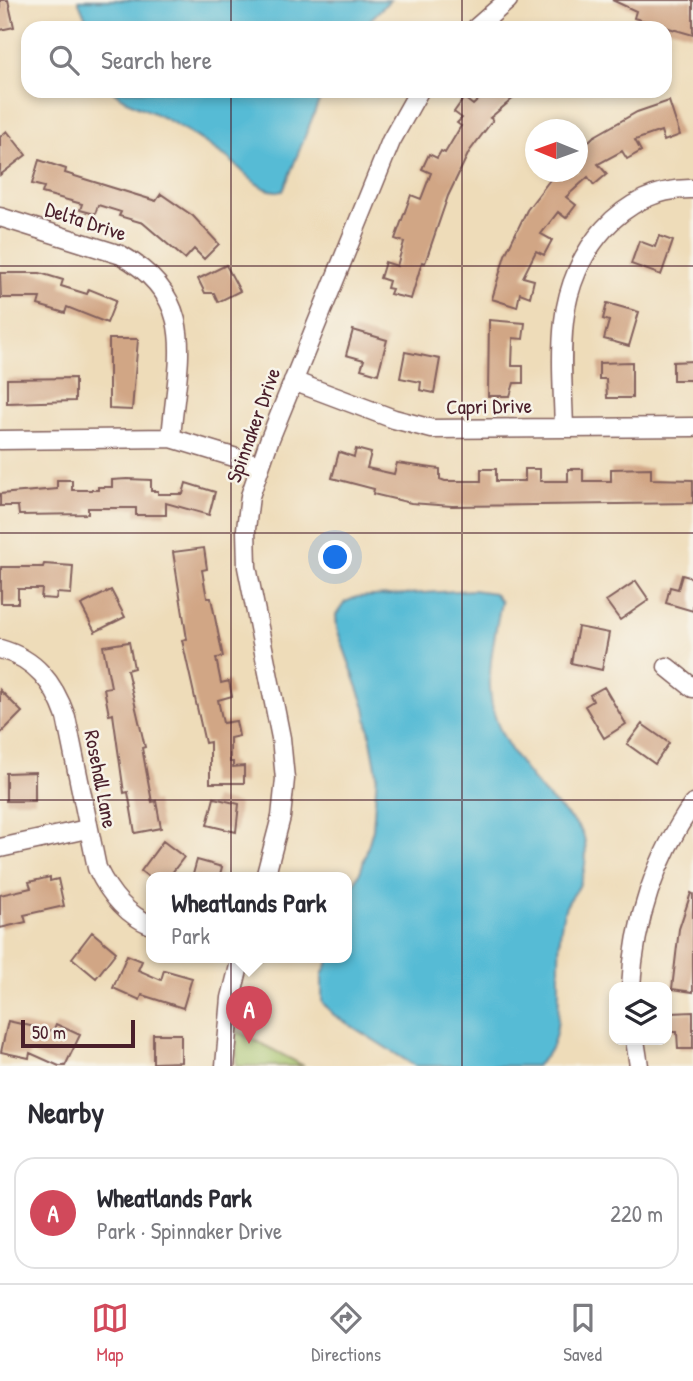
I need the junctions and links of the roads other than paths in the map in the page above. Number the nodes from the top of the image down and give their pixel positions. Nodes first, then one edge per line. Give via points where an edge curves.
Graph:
1 (508, 0) edge
2 (484, 21) edge
3 (415, 98) edge
4 (693, 188) edge
5 (0, 217) edge
6 (293, 381) junction
7 (693, 427) edge
8 (564, 428) junction
9 (171, 438) junction
10 (0, 440) edge
11 (260, 464) junction
12 (0, 649) edge
13 (667, 667) dead end
14 (693, 688) edge
15 (693, 804) edge
16 (87, 829) junction
17 (0, 849) edge
18 (267, 872) edge
19 (146, 922) edge
20 (240, 963) edge
21 (632, 982) edge
22 (636, 1045) edge
23 (225, 1066) edge
24 (639, 1066) edge

1 - 2 street
3 - 6 street, Spinnaker Drive via 391,141
4 - 8 street via 652,194 631,204 612,219 584,256 564,319
5 - 9 street, Delta Drive via 121,254 155,280 178,318 180,336
6 - 8 street, Capri Drive via 432,429
6 - 11 street, Spinnaker Drive
7 - 8 street, Capri Drive
9 - 10 street
9 - 11 street
11 - 18 street, Spinnaker Drive via 250,496 247,567 285,779
12 - 16 street, Rosehall Lane via 33,665 58,697 66,717
13 - 14 street
15 - 21 street via 673,836 647,897
16 - 17 street
16 - 19 street, Rosehall Lane via 107,888 125,909
20 - 23 street via 231,998
22 - 24 street

